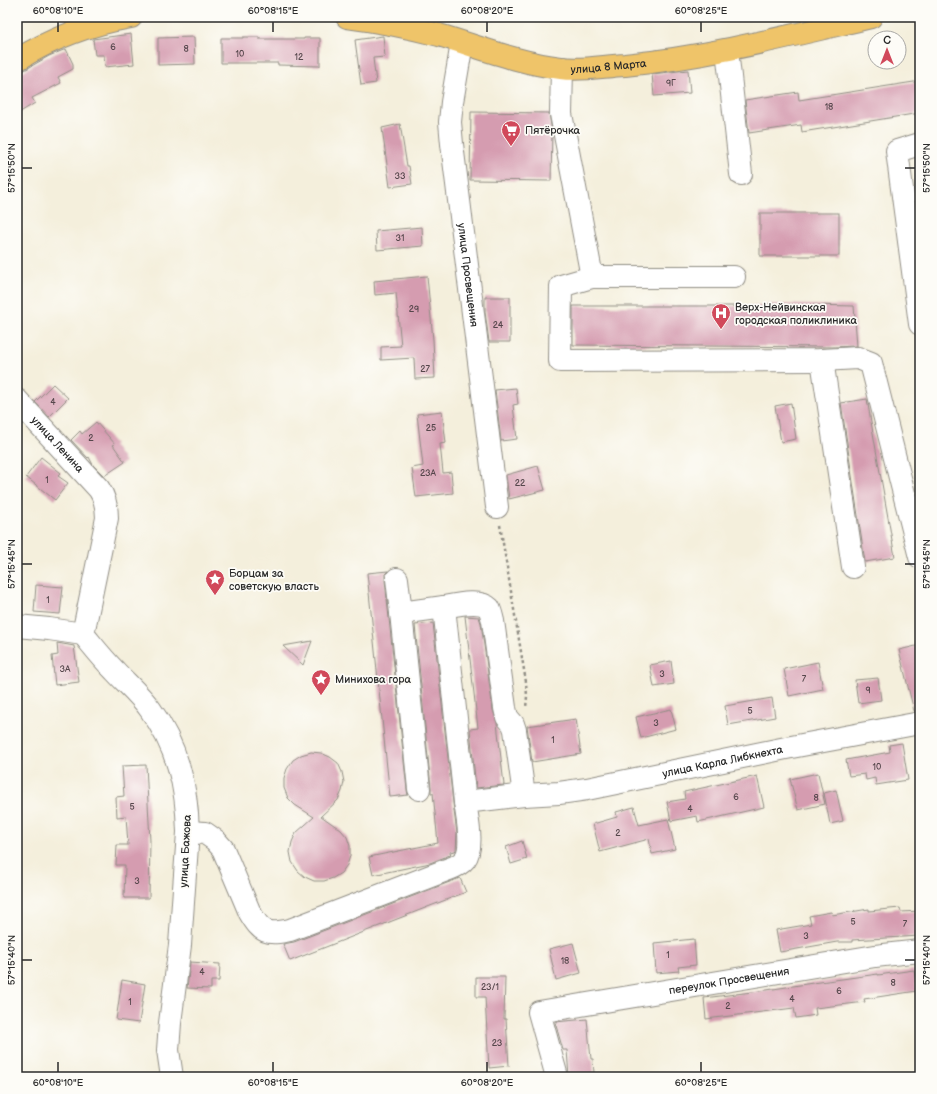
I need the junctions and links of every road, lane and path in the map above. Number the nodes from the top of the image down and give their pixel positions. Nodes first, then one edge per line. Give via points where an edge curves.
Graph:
1 (131, 17) edge
2 (347, 17) edge
3 (871, 17) edge
4 (462, 43) junction
5 (727, 50) junction
6 (17, 60) edge
7 (562, 68) junction
8 (920, 144) edge
9 (741, 174) dead end
10 (592, 277) junction
11 (734, 277) dead end
12 (920, 324) edge
13 (822, 360) junction
14 (17, 400) edge
15 (497, 507) dead end
16 (920, 557) edge
17 (853, 567) dead end
18 (397, 579) dead end
19 (444, 607) junction
20 (401, 613) junction
21 (17, 626) edge
22 (83, 634) junction
23 (920, 723) edge
24 (419, 789) dead end
25 (524, 795) junction
26 (465, 802) junction
27 (188, 832) junction
28 (920, 951) edge
29 (172, 1077) edge
30 (557, 1077) edge

1 - 6 main road via 83,28 34,49
2 - 4 main road, улица 8 Марта via 399,26
3 - 5 main road, улица 8 Марта
4 - 7 main road, улица 8 Марта via 523,61
4 - 15 street, улица Просвещения via 450,122
5 - 7 main road, улица 8 Марта via 647,62
5 - 9 street
7 - 10 street via 561,114
8 - 12 street via 897,151
10 - 11 street
10 - 13 street via 561,286 560,361
13 - 16 street via 858,358 871,363
13 - 17 street
14 - 22 street, улица Ленина via 99,489 107,505 107,518
18 - 20 street
19 - 20 street
19 - 25 street via 478,603 489,608 505,708 515,730
19 - 26 street
20 - 24 street
21 - 22 street
22 - 27 street, улица Бажова via 149,707 171,743 185,798
23 - 25 street, улица Карла Либкнехта via 587,789
25 - 26 street, улица Карла Либкнехта
26 - 27 street via 468,853 457,865 290,930 274,933 260,928 256,923 223,849 205,834
27 - 29 street, улица Бажова via 180,945 168,1043
28 - 30 street, переулок Просвещения via 874,956 539,1012

